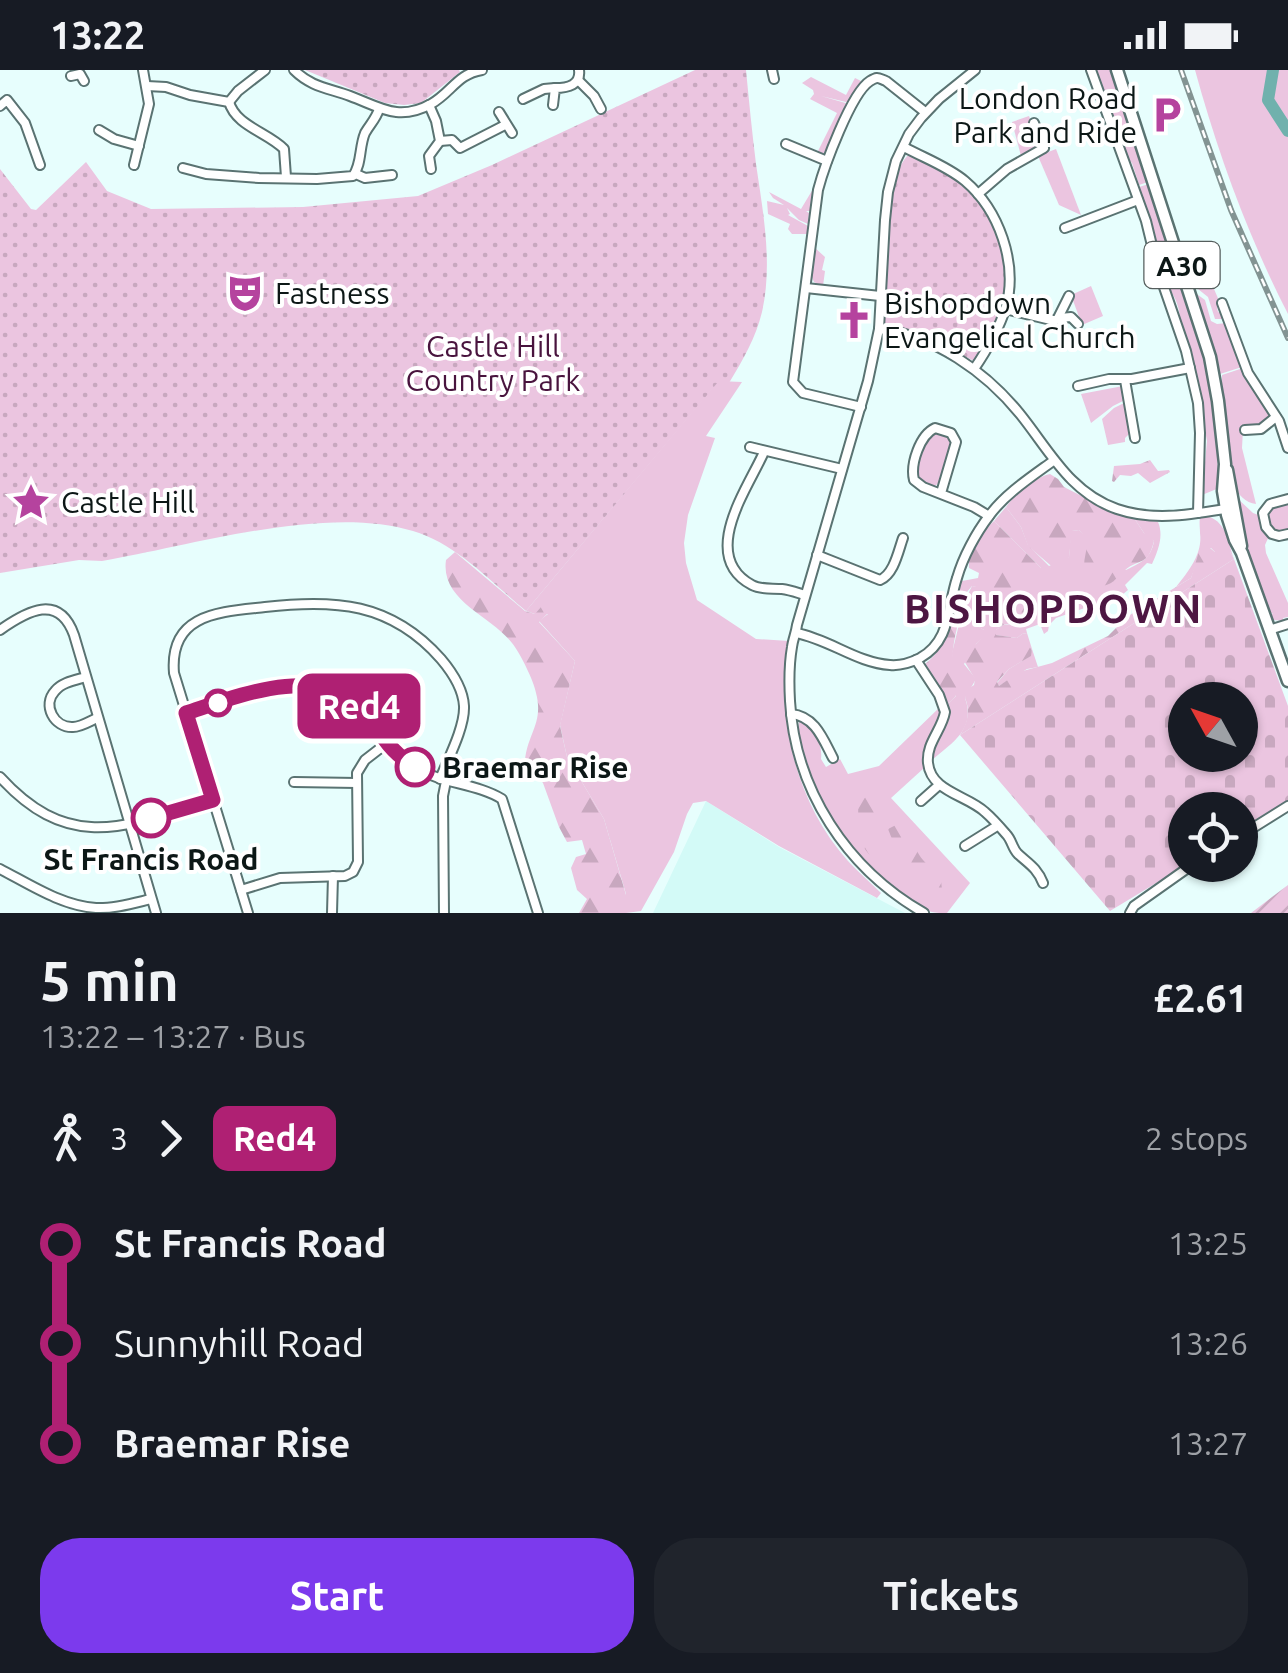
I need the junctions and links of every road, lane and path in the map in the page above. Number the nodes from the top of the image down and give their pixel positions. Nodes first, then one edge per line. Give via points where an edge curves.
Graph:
1 (142, 70) edge
2 (265, 70) edge
3 (294, 70) edge
4 (482, 70) edge
5 (974, 70) edge
6 (1091, 70) edge
7 (1117, 70) edge
8 (467, 72) edge
9 (964, 74) edge
10 (579, 75) edge
11 (148, 86) junction
12 (555, 88) junction
13 (523, 99) dead end
14 (230, 102) junction
15 (429, 105) junction
16 (554, 105) dead end
17 (0, 106) edge
18 (601, 108) dead end
19 (379, 110) junction
20 (499, 112) dead end
21 (926, 112) junction
22 (1034, 123) dead end
23 (98, 130) dead end
24 (440, 141) junction
25 (786, 144) dead end
26 (139, 146) junction
27 (904, 147) junction
28 (194, 160) dead end
29 (827, 160) junction
30 (40, 164) dead end
31 (134, 166) dead end
32 (431, 168) dead end
33 (356, 174) junction
34 (392, 175) dead end
35 (286, 177) junction
36 (978, 194) junction
37 (1138, 200) junction
38 (1064, 228) dead end
39 (806, 288) junction
40 (880, 296) junction
41 (1069, 296) dead end
42 (1222, 303) dead end
43 (1005, 309) junction
44 (1060, 318) junction
45 (1078, 324) dead end
46 (879, 329) junction
47 (1190, 368) junction
48 (974, 369) junction
49 (1125, 380) junction
50 (1078, 386) dead end
51 (860, 407) junction
52 (1276, 417) junction
53 (1245, 430) dead end
54 (1135, 438) dead end
55 (750, 448) dead end
56 (1288, 448) edge
57 (764, 452) junction
58 (1053, 461) junction
59 (842, 470) junction
60 (941, 493) junction
61 (1288, 499) edge
62 (1231, 508) junction
63 (1198, 513) junction
64 (988, 516) junction
65 (1288, 534) edge
66 (903, 538) dead end
67 (817, 555) junction
68 (805, 595) junction
69 (1288, 624) edge
70 (0, 630) edge
71 (1270, 630) junction
72 (796, 633) junction
73 (916, 660) junction
74 (86, 677) junction
75 (1288, 681) edge
76 (186, 713) junction
77 (792, 714) junction
78 (97, 718) junction
79 (387, 743) junction
80 (833, 758) dead end
81 (0, 777) edge
82 (443, 780) junction
83 (294, 782) dead end
84 (357, 784) junction
85 (939, 784) junction
86 (213, 800) junction
87 (921, 801) dead end
88 (1288, 806) edge
89 (129, 825) junction
90 (1258, 825) edge
91 (996, 826) junction
92 (965, 846) dead end
93 (0, 869) edge
94 (333, 876) junction
95 (1168, 882) edge
96 (1043, 883) dead end
97 (241, 890) junction
98 (152, 899) junction
99 (156, 913) edge
100 (248, 913) edge
101 (332, 913) edge
102 (444, 913) edge
103 (538, 913) edge
104 (924, 913) edge
105 (1130, 913) edge

1 - 11 street
2 - 14 street
3 - 19 street via 312,85
4 - 8 street
5 - 9 street
6 - 37 street
7 - 62 highway, A30 via 1206,341
8 - 15 street
9 - 21 street
10 - 12 street via 570,86
10 - 18 street
11 - 14 street
11 - 26 street
12 - 13 street
12 - 16 street
14 - 35 street via 236,117 284,149
15 - 19 street via 410,112
15 - 24 street
17 - 30 street via 8,100 25,123
19 - 33 street via 364,135
20 - 24 street via 508,128 462,151 452,140
21 - 27 street
21 - 29 street via 874,79 857,98
22 - 36 street via 1044,148
23 - 26 street
24 - 32 street via 429,156
25 - 29 street
26 - 31 street
27 - 36 street via 952,171
27 - 40 street via 888,192
28 - 35 street via 187,169 210,175
29 - 39 street
33 - 34 street
33 - 35 street
36 - 43 street via 1006,250
37 - 38 street
37 - 47 street
39 - 40 street
39 - 51 street via 794,385
40 - 46 street
41 - 44 street
42 - 52 street via 1248,374
43 - 44 street
43 - 48 street
44 - 45 street
46 - 48 street via 930,344
46 - 51 street
47 - 49 street
47 - 63 street via 1200,433
48 - 58 street via 1018,411
49 - 50 street
49 - 54 street
51 - 59 street
52 - 53 street
52 - 56 street
55 - 57 street
57 - 59 street
57 - 68 street via 732,517 729,553 750,584
58 - 63 street via 1114,508 1163,517
58 - 64 street
59 - 67 street
60 - 60 street via 956,442 952,433 935,428 924,436 912,474 919,485
60 - 64 street
61 - 65 street via 1266,506 1263,515 1272,534
62 - 63 street
62 - 71 highway, A30 via 1234,540
64 - 73 street via 960,570 942,638
66 - 67 street via 891,571 880,580
67 - 68 street
68 - 72 street
69 - 71 street
70 - 74 street via 53,610 67,619
71 - 75 highway, A30
72 - 73 street via 874,662
72 - 77 street
73 - 85 street via 945,712 928,758
74 - 78 street
74 - 78 street via 57,688 50,710 68,726
76 - 79 street via 270,689 324,688 362,708
76 - 82 street via 174,656 184,632 199,619 304,602 358,608 416,636 456,680 464,717
76 - 86 street
77 - 80 street via 810,720
77 - 104 street via 804,772 836,834 874,877
78 - 89 street
79 - 82 street
79 - 84 street via 359,766
81 - 89 street via 37,810 64,822
82 - 102 street
82 - 103 street via 502,799
83 - 84 street
84 - 94 street via 356,868
85 - 87 street
85 - 91 street via 978,806
86 - 89 street
86 - 97 street
88 - 90 street
89 - 98 street
91 - 92 street
91 - 96 street
93 - 98 street via 97,908
94 - 97 street via 280,878
94 - 101 street
95 - 105 street
97 - 100 street
98 - 99 street

